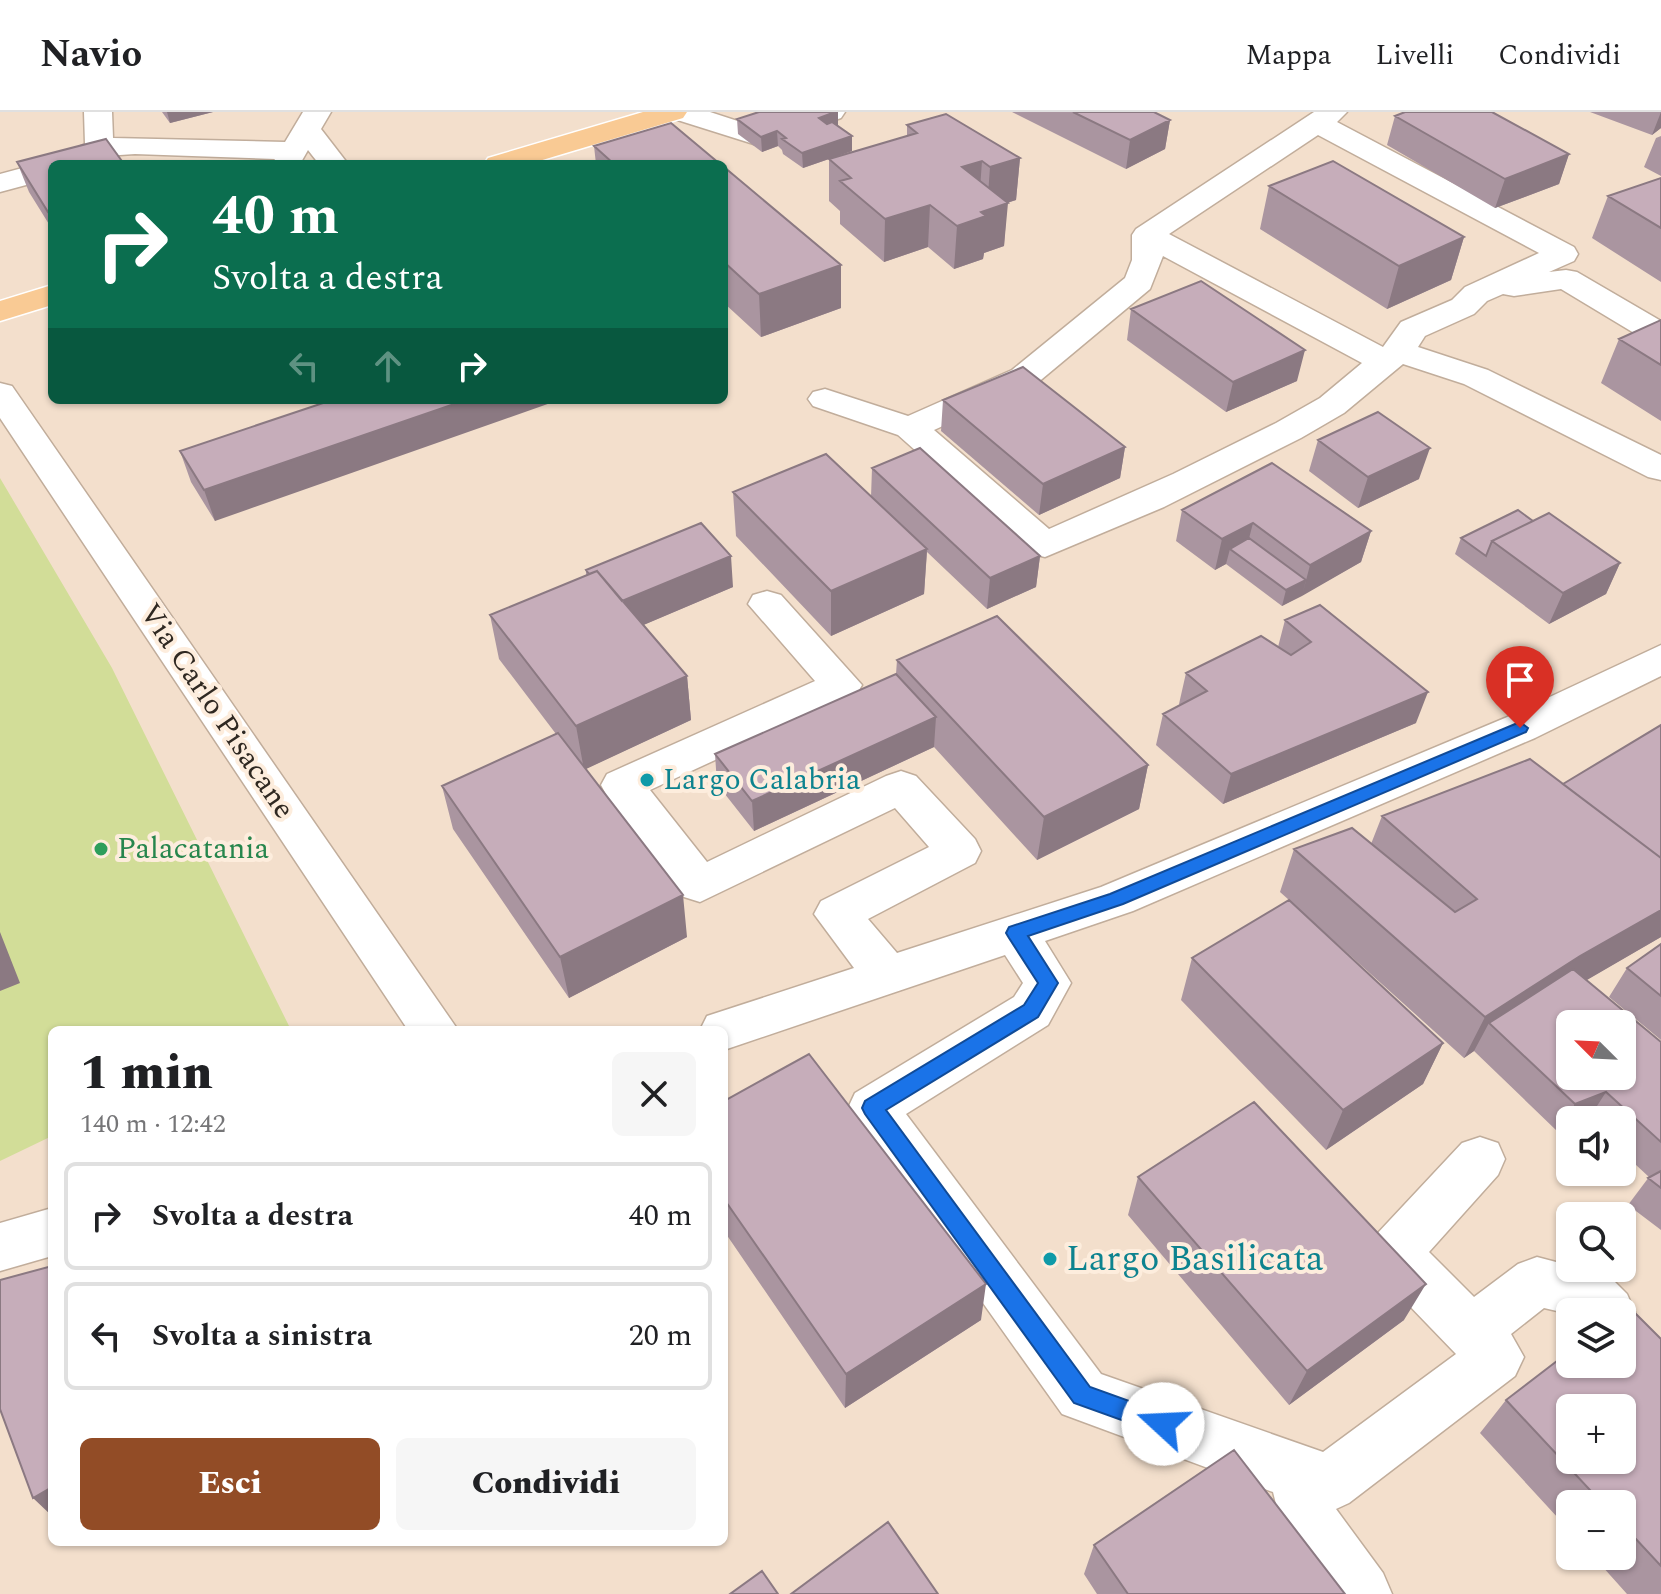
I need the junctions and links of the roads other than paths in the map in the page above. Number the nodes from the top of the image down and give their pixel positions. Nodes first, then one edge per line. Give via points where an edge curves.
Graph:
1 (98, 112) edge
2 (673, 112) edge
3 (681, 112) edge
4 (831, 112) edge
5 (1325, 117) edge
6 (301, 139) edge
7 (99, 148) junction
8 (73, 160) edge
9 (329, 160) edge
10 (511, 160) edge
11 (48, 170) edge
12 (0, 183) edge
13 (1147, 235) junction
14 (1476, 294) junction
15 (48, 296) edge
16 (0, 311) edge
17 (1661, 335) edge
18 (1392, 356) junction
19 (0, 393) edge
20 (825, 399) dead end
21 (910, 428) junction
22 (1661, 469) edge
23 (767, 604) dead end
24 (1661, 659) edge
25 (1015, 933) junction
26 (887, 975) junction
27 (431, 1026) edge
28 (728, 1029) edge
29 (1480, 1159) dead end
30 (48, 1233) edge
31 (0, 1247) edge
32 (1594, 1298) edge
33 (1471, 1331) junction
34 (1298, 1472) junction
35 (1362, 1594) edge

1 - 7 street
2 - 10 main road
3 - 4 street via 760,137
5 - 13 street
5 - 14 street via 1563,254
6 - 7 street
6 - 9 street
7 - 8 street
11 - 12 street
13 - 18 street
13 - 21 street via 1148,260 1139,282 1024,377
14 - 17 street via 1566,279
14 - 18 street via 1463,307 1413,329
15 - 16 main road
18 - 21 street via 1326,410 1156,498 1045,545
18 - 22 street via 1476,377
19 - 27 street, Via Carlo Pisacane
20 - 21 street
23 - 26 street via 842,685 622,785 700,885 901,787 959,851 837,914
24 - 25 street via 1520,728 1117,899
25 - 26 street
25 - 34 street via 1048,983 1031,1011 873,1108 1082,1395
26 - 28 street
29 - 33 street via 1394,1253
30 - 31 street
32 - 33 street via 1537,1282
33 - 34 street via 1496,1357 1329,1483
34 - 35 street via 1310,1525

